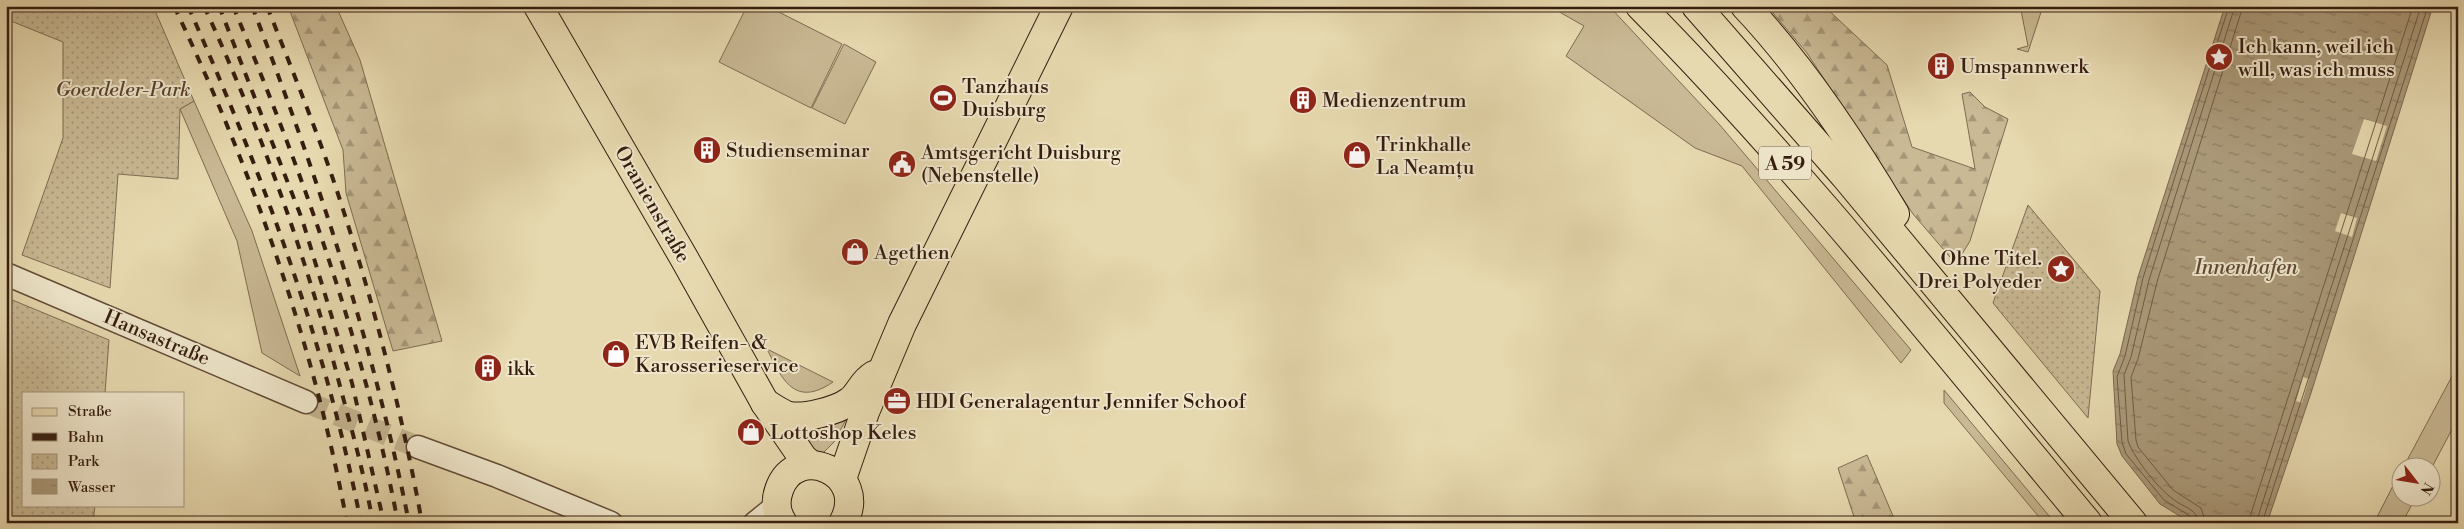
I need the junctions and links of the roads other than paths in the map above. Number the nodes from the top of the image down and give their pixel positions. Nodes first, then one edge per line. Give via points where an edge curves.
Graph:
1 (538, 6) edge
2 (1060, 6) edge
3 (1640, 6) edge
4 (1696, 6) edge
5 (1745, 6) edge
6 (6, 274) edge
7 (1945, 299) junction
8 (885, 368) junction
9 (306, 402) tunnel mouth
10 (765, 403) junction
11 (418, 447) tunnel mouth
12 (825, 470) junction
13 (786, 477) junction
14 (780, 514) edge
15 (843, 522) edge
16 (611, 523) edge
17 (755, 523) edge
18 (2088, 523) edge
19 (2133, 523) edge

1 - 10 main road, Oranienstraße
2 - 8 main road via 902,324
3 - 18 main road, A 59 via 1705,72 1924,325
4 - 7 main road, A 59 via 1844,175
5 - 7 main road via 1817,96 1890,205
6 - 9 street, Hansastraße
7 - 19 main road, A 59
8 - 10 main road via 864,381 851,400 827,411 793,416
8 - 12 main road via 865,412
10 - 12 main road, Oranienstraße via 803,458
10 - 13 main road, Oranienstraße
11 - 16 street
12 - 13 main road via 802,467
12 - 15 main road via 848,489 850,500
13 - 14 main road via 777,496
14 - 17 street

